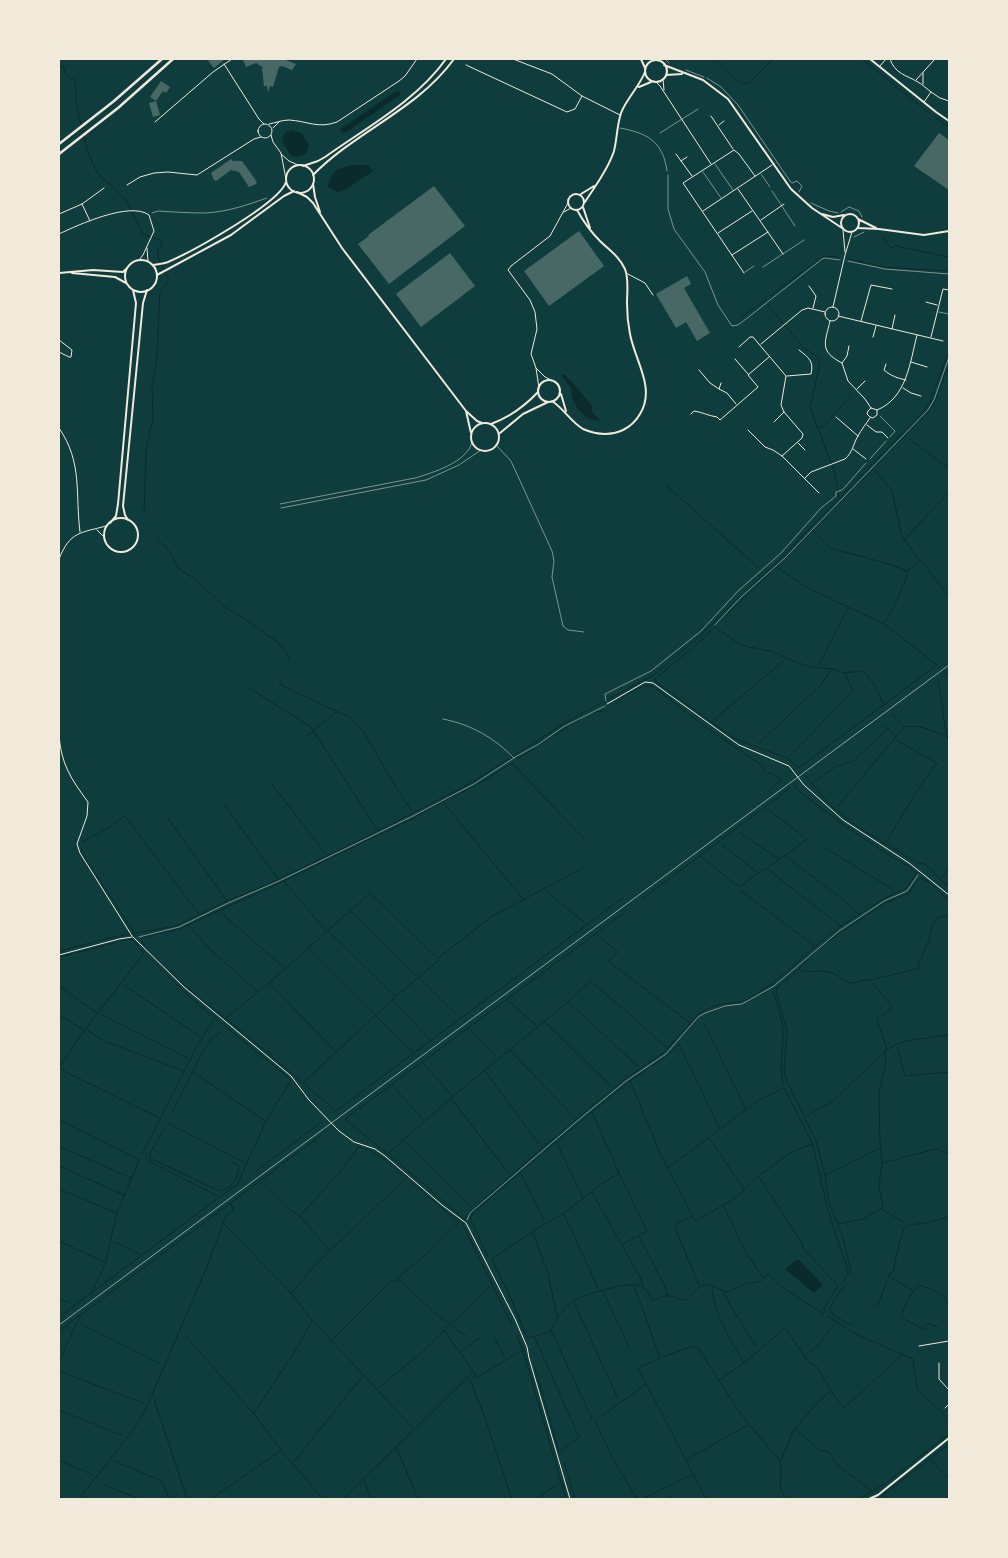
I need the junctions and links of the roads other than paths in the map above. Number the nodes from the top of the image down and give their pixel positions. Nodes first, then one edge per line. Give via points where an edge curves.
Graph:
1 (162, 59) edge
2 (173, 59) edge
3 (232, 59) edge
4 (417, 59) edge
5 (446, 59) edge
6 (454, 59) edge
7 (513, 59) edge
8 (641, 59) edge
9 (650, 59) edge
10 (870, 59) edge
11 (886, 59) edge
12 (890, 59) edge
13 (935, 59) edge
14 (655, 60) junction
15 (224, 64) junction
16 (466, 65) dead end
17 (664, 65) junction
18 (880, 66) junction
19 (645, 68) junction
20 (645, 72) junction
21 (923, 72) junction
22 (685, 74) junction
23 (666, 75) junction
24 (664, 79) junction
25 (916, 80) junction
26 (654, 82) junction
27 (923, 85) junction
28 (637, 88) junction
29 (664, 91) junction
30 (932, 92) junction
31 (582, 96) junction
32 (949, 101) edge
33 (924, 102) junction
34 (698, 109) dead end
35 (620, 115) junction
36 (711, 116) dead end
37 (259, 119) junction
38 (681, 119) junction
39 (724, 121) dead end
40 (949, 121) edge
41 (155, 122) dead end
42 (279, 122) junction
43 (264, 124) junction
44 (269, 124) junction
45 (718, 126) junction
46 (618, 127) junction
47 (258, 128) junction
48 (272, 129) junction
49 (258, 133) junction
50 (660, 133) dead end
51 (271, 135) junction
52 (261, 137) junction
53 (265, 138) junction
54 (254, 139) junction
55 (273, 142) junction
56 (59, 144) edge
57 (734, 150) junction
58 (280, 153) junction
59 (59, 154) edge
60 (676, 154) dead end
61 (687, 157) dead end
62 (681, 161) junction
63 (714, 163) junction
64 (773, 164) junction
65 (711, 165) junction
66 (298, 166) junction
67 (303, 166) junction
68 (702, 170) junction
69 (667, 171) road end
70 (760, 173) junction
71 (313, 174) junction
72 (755, 176) junction
73 (692, 177) junction
74 (286, 180) junction
75 (313, 184) junction
76 (596, 184) junction
77 (128, 185) dead end
78 (770, 187) dead end
79 (104, 188) dead end
80 (737, 188) junction
81 (733, 191) junction
82 (772, 191) dead end
83 (295, 192) junction
84 (580, 194) junction
85 (721, 199) junction
86 (585, 202) junction
87 (568, 203) junction
88 (82, 204) junction
89 (783, 205) junction
90 (583, 207) junction
91 (570, 208) junction
92 (577, 210) junction
93 (753, 210) junction
94 (564, 212) junction
95 (702, 212) junction
96 (820, 213) junction
97 (59, 214) edge
98 (845, 215) junction
99 (322, 216) junction
100 (858, 219) junction
101 (760, 220) junction
102 (90, 221) junction
103 (795, 226) dead end
104 (858, 228) junction
105 (842, 229) junction
106 (879, 229) junction
107 (591, 230) junction
108 (949, 231) edge
109 (768, 232) junction
110 (852, 232) junction
111 (59, 234) edge
112 (717, 234) junction
113 (804, 240) dead end
114 (147, 247) junction
115 (783, 254) junction
116 (845, 255) junction
117 (732, 256) junction
118 (139, 260) junction
119 (148, 261) junction
120 (153, 265) junction
121 (754, 266) dead end
122 (763, 267) dead end
123 (127, 268) junction
124 (59, 272) edge
125 (65, 272) junction
126 (626, 272) junction
127 (744, 273) joint
128 (157, 275) junction
129 (127, 283) junction
130 (809, 286) dead end
131 (892, 289) dead end
132 (134, 290) junction
133 (146, 290) junction
134 (949, 290) edge
135 (653, 295) dead end
136 (926, 302) dead end
137 (938, 305) junction
138 (833, 307) junction
139 (813, 309) junction
140 (937, 311) junction
141 (825, 312) junction
142 (949, 314) edge
143 (895, 315) dead end
144 (838, 316) junction
145 (830, 321) junction
146 (861, 322) junction
147 (876, 325) junction
148 (892, 329) junction
149 (917, 335) junction
150 (873, 337) dead end
151 (931, 338) junction
152 (59, 340) edge
153 (943, 341) dead end
154 (761, 345) junction
155 (849, 346) dead end
156 (739, 347) dead end
157 (799, 350) dead end
158 (59, 352) edge
159 (770, 356) junction
160 (735, 359) dead end
161 (911, 362) junction
162 (842, 363) junction
163 (886, 364) dead end
164 (927, 366) dead end
165 (536, 368) junction
166 (699, 370) dead end
167 (748, 375) junction
168 (786, 376) junction
169 (551, 380) junction
170 (906, 380) junction
171 (865, 381) dead end
172 (721, 383) dead end
173 (903, 388) junction
174 (719, 389) junction
175 (539, 390) junction
176 (856, 390) junction
177 (560, 392) junction
178 (921, 396) dead end
179 (551, 401) junction
180 (736, 406) junction
181 (871, 408) junction
182 (877, 410) junction
183 (466, 411) junction
184 (784, 412) junction
185 (567, 413) junction
186 (691, 414) dead end
187 (836, 417) dead end
188 (870, 418) junction
189 (774, 422) dead end
190 (482, 423) junction
191 (491, 424) junction
192 (866, 424) junction
193 (59, 428) edge
194 (748, 430) dead end
195 (499, 434) junction
196 (471, 435) junction
197 (858, 436) junction
198 (888, 438) road end
199 (472, 442) junction
200 (798, 442) junction
201 (496, 445) junction
202 (853, 449) junction
203 (481, 450) junction
204 (805, 450) dead end
205 (782, 456) junction
206 (866, 459) dead end
207 (804, 478) junction
208 (819, 493) dead end
209 (280, 504) dead end
210 (281, 508) dead end
211 (128, 520) junction
212 (110, 522) junction
213 (106, 526) junction
214 (96, 529) junction
215 (80, 532) junction
216 (104, 537) junction
217 (59, 559) edge
218 (584, 632) dead end
219 (607, 703) road end
220 (59, 735) edge
221 (949, 895) edge
222 (133, 937) junction
223 (59, 955) edge
224 (949, 1341) edge
225 (919, 1346) dead end
226 (939, 1363) dead end
227 (949, 1390) edge
228 (949, 1404) edge
229 (945, 1408) dead end
230 (949, 1438) edge
231 (570, 1499) edge
232 (868, 1499) edge

1 - 56 highway via 114,102
2 - 59 highway
3 - 15 street
4 - 42 street via 399,81 337,122 318,125 291,120
5 - 67 street via 424,85 397,107 325,157
6 - 71 street via 420,96
7 - 31 street via 552,74
8 - 19 street
9 - 14 street
10 - 18 street
11 - 18 street
12 - 25 street via 898,72
13 - 21 street
14 - 17 street
14 - 19 street
15 - 37 street
15 - 41 street
16 - 31 street via 567,112 575,109
17 - 22 street
17 - 23 street
18 - 33 street
19 - 20 street
20 - 26 street via 647,78
20 - 28 street
21 - 25 street
21 - 27 street
22 - 23 street
22 - 64 street via 703,80 728,99
23 - 24 street
24 - 26 street
24 - 29 street
25 - 27 street
26 - 28 street
26 - 29 street
27 - 30 street
28 - 35 street
29 - 38 street
30 - 32 street
30 - 33 street
31 - 35 street
33 - 40 street
34 - 38 lane
35 - 46 street
36 - 45 street
37 - 43 street
37 - 47 street
38 - 50 lane
38 - 65 street
39 - 45 street
42 - 44 street
42 - 48 street
43 - 44 street
43 - 47 street
44 - 48 street
45 - 57 street
46 - 69 lane via 652,139 662,150
46 - 76 street via 612,156
47 - 49 street
48 - 51 street
49 - 52 street
49 - 54 street
51 - 53 street
51 - 55 street
52 - 53 street
52 - 54 street
53 - 55 street
54 - 77 street via 197,175 154,173
55 - 58 street
57 - 63 street
57 - 72 street
58 - 66 street
58 - 74 street
60 - 62 street
61 - 62 street
62 - 73 street
63 - 65 street
63 - 81 lane
64 - 70 street
64 - 96 street via 796,194
65 - 68 street
66 - 67 street
66 - 74 street via 291,169
67 - 71 street
68 - 73 street
68 - 85 lane
70 - 72 street
70 - 78 lane
71 - 75 street
72 - 80 street
73 - 95 street via 683,183
74 - 83 street
74 - 120 street via 285,187 276,195 231,228 186,254
75 - 83 street via 309,190
75 - 99 street
76 - 84 street
76 - 86 street
79 - 88 street
80 - 81 street
80 - 93 street
81 - 85 street
82 - 89 lane
83 - 99 street via 307,197
83 - 128 street via 224,238
84 - 86 street
84 - 87 street via 572,194
85 - 95 street
86 - 90 street
87 - 91 street
87 - 94 street
88 - 97 street
88 - 102 street
89 - 101 street
89 - 103 lane
90 - 92 street
90 - 107 street
91 - 92 street
91 - 94 street
92 - 107 street
93 - 101 street
93 - 112 street
94 - 165 street via 550,236 508,270 536,312 537,329 531,354
95 - 112 street
96 - 98 street via 833,217
96 - 105 street
98 - 100 street via 852,214
98 - 105 street via 841,219
99 - 183 street via 342,248
100 - 104 street
100 - 106 street
101 - 109 street
102 - 111 street
102 - 114 street via 127,212 149,215 154,231
104 - 106 street
104 - 110 street
105 - 110 street
105 - 116 street
106 - 108 street via 924,235
107 - 126 street via 616,255
109 - 115 street
109 - 117 street
110 - 116 street
112 - 117 street
113 - 115 lane
114 - 118 street
114 - 119 street
115 - 122 lane
116 - 138 street
117 - 127 street
118 - 119 street
118 - 123 street
119 - 120 street
120 - 128 street
121 - 127 lane
123 - 125 street via 123,272
123 - 129 street
124 - 125 street
125 - 129 street via 115,277
126 - 135 street via 645,283
126 - 185 street via 629,330 646,382 643,409 627,428 606,434 580,427
128 - 133 street via 153,285
129 - 132 street
130 - 139 street via 816,296
131 - 146 street via 871,285
132 - 133 street
132 - 212 street via 136,303 118,504 116,516
133 - 211 street via 126,466 124,506
134 - 137 street via 942,288
136 - 137 street
137 - 140 street
138 - 141 street
138 - 144 street
139 - 141 street
139 - 154 street via 802,310
140 - 142 lane
140 - 151 street
141 - 145 street via 825,318
143 - 148 street
144 - 145 street via 835,321
144 - 146 street
145 - 162 street via 826,351 828,356
146 - 147 street
147 - 148 street
147 - 150 street
148 - 149 street
149 - 151 street
149 - 161 street
151 - 153 street
152 - 158 street via 72,353 69,358
154 - 156 street via 750,337
154 - 159 street
155 - 162 street
157 - 168 street via 812,362 811,374
159 - 167 street
159 - 168 street
160 - 167 street
161 - 164 street
161 - 170 street
162 - 176 street via 848,381
163 - 170 street via 884,370 895,378
165 - 169 street
165 - 175 street
166 - 174 street via 710,384
167 - 180 street via 758,387
168 - 184 street via 781,399
169 - 175 street via 542,382
169 - 177 street via 559,386
170 - 173 street
171 - 176 street
172 - 174 street
173 - 178 street
173 - 182 street
174 - 180 street
175 - 179 street via 541,398
175 - 191 street via 514,413
176 - 181 street
177 - 179 street
177 - 185 street
179 - 185 street
179 - 195 street via 523,414
180 - 186 street via 720,420 703,412
181 - 182 street
181 - 188 street via 867,412
182 - 188 street via 876,417
183 - 190 street
183 - 196 street
184 - 189 street
184 - 200 street via 803,434
187 - 197 street
188 - 192 street
190 - 191 street
190 - 196 street via 474,427
191 - 195 street
192 - 197 street
192 - 198 street
193 - 215 street via 75,461
194 - 205 street via 764,447
195 - 201 street
196 - 199 street
197 - 202 street
199 - 203 street
199 - 209 lane via 463,456 432,473
200 - 204 street
200 - 205 street
201 - 203 street via 490,450
201 - 218 lane via 511,461 552,552 552,577 563,626
202 - 206 street
202 - 207 street via 845,459 811,472
203 - 210 lane via 459,465 426,480
205 - 207 street
207 - 208 street
211 - 212 street
211 - 216 street via 135,527 137,540 126,552 114,551
212 - 213 street
213 - 214 street
213 - 216 street
214 - 215 street
214 - 216 street
215 - 217 street via 72,536
219 - 221 street via 648,682 653,683 739,745 784,763 844,820 920,871
220 - 222 street via 62,760 88,802 87,816 77,844 80,853
222 - 223 street
222 - 231 street via 184,987 291,1076 333,1125 354,1142 375,1149 466,1223 527,1347
224 - 225 street
226 - 227 street via 939,1379
228 - 229 street
230 - 232 street

